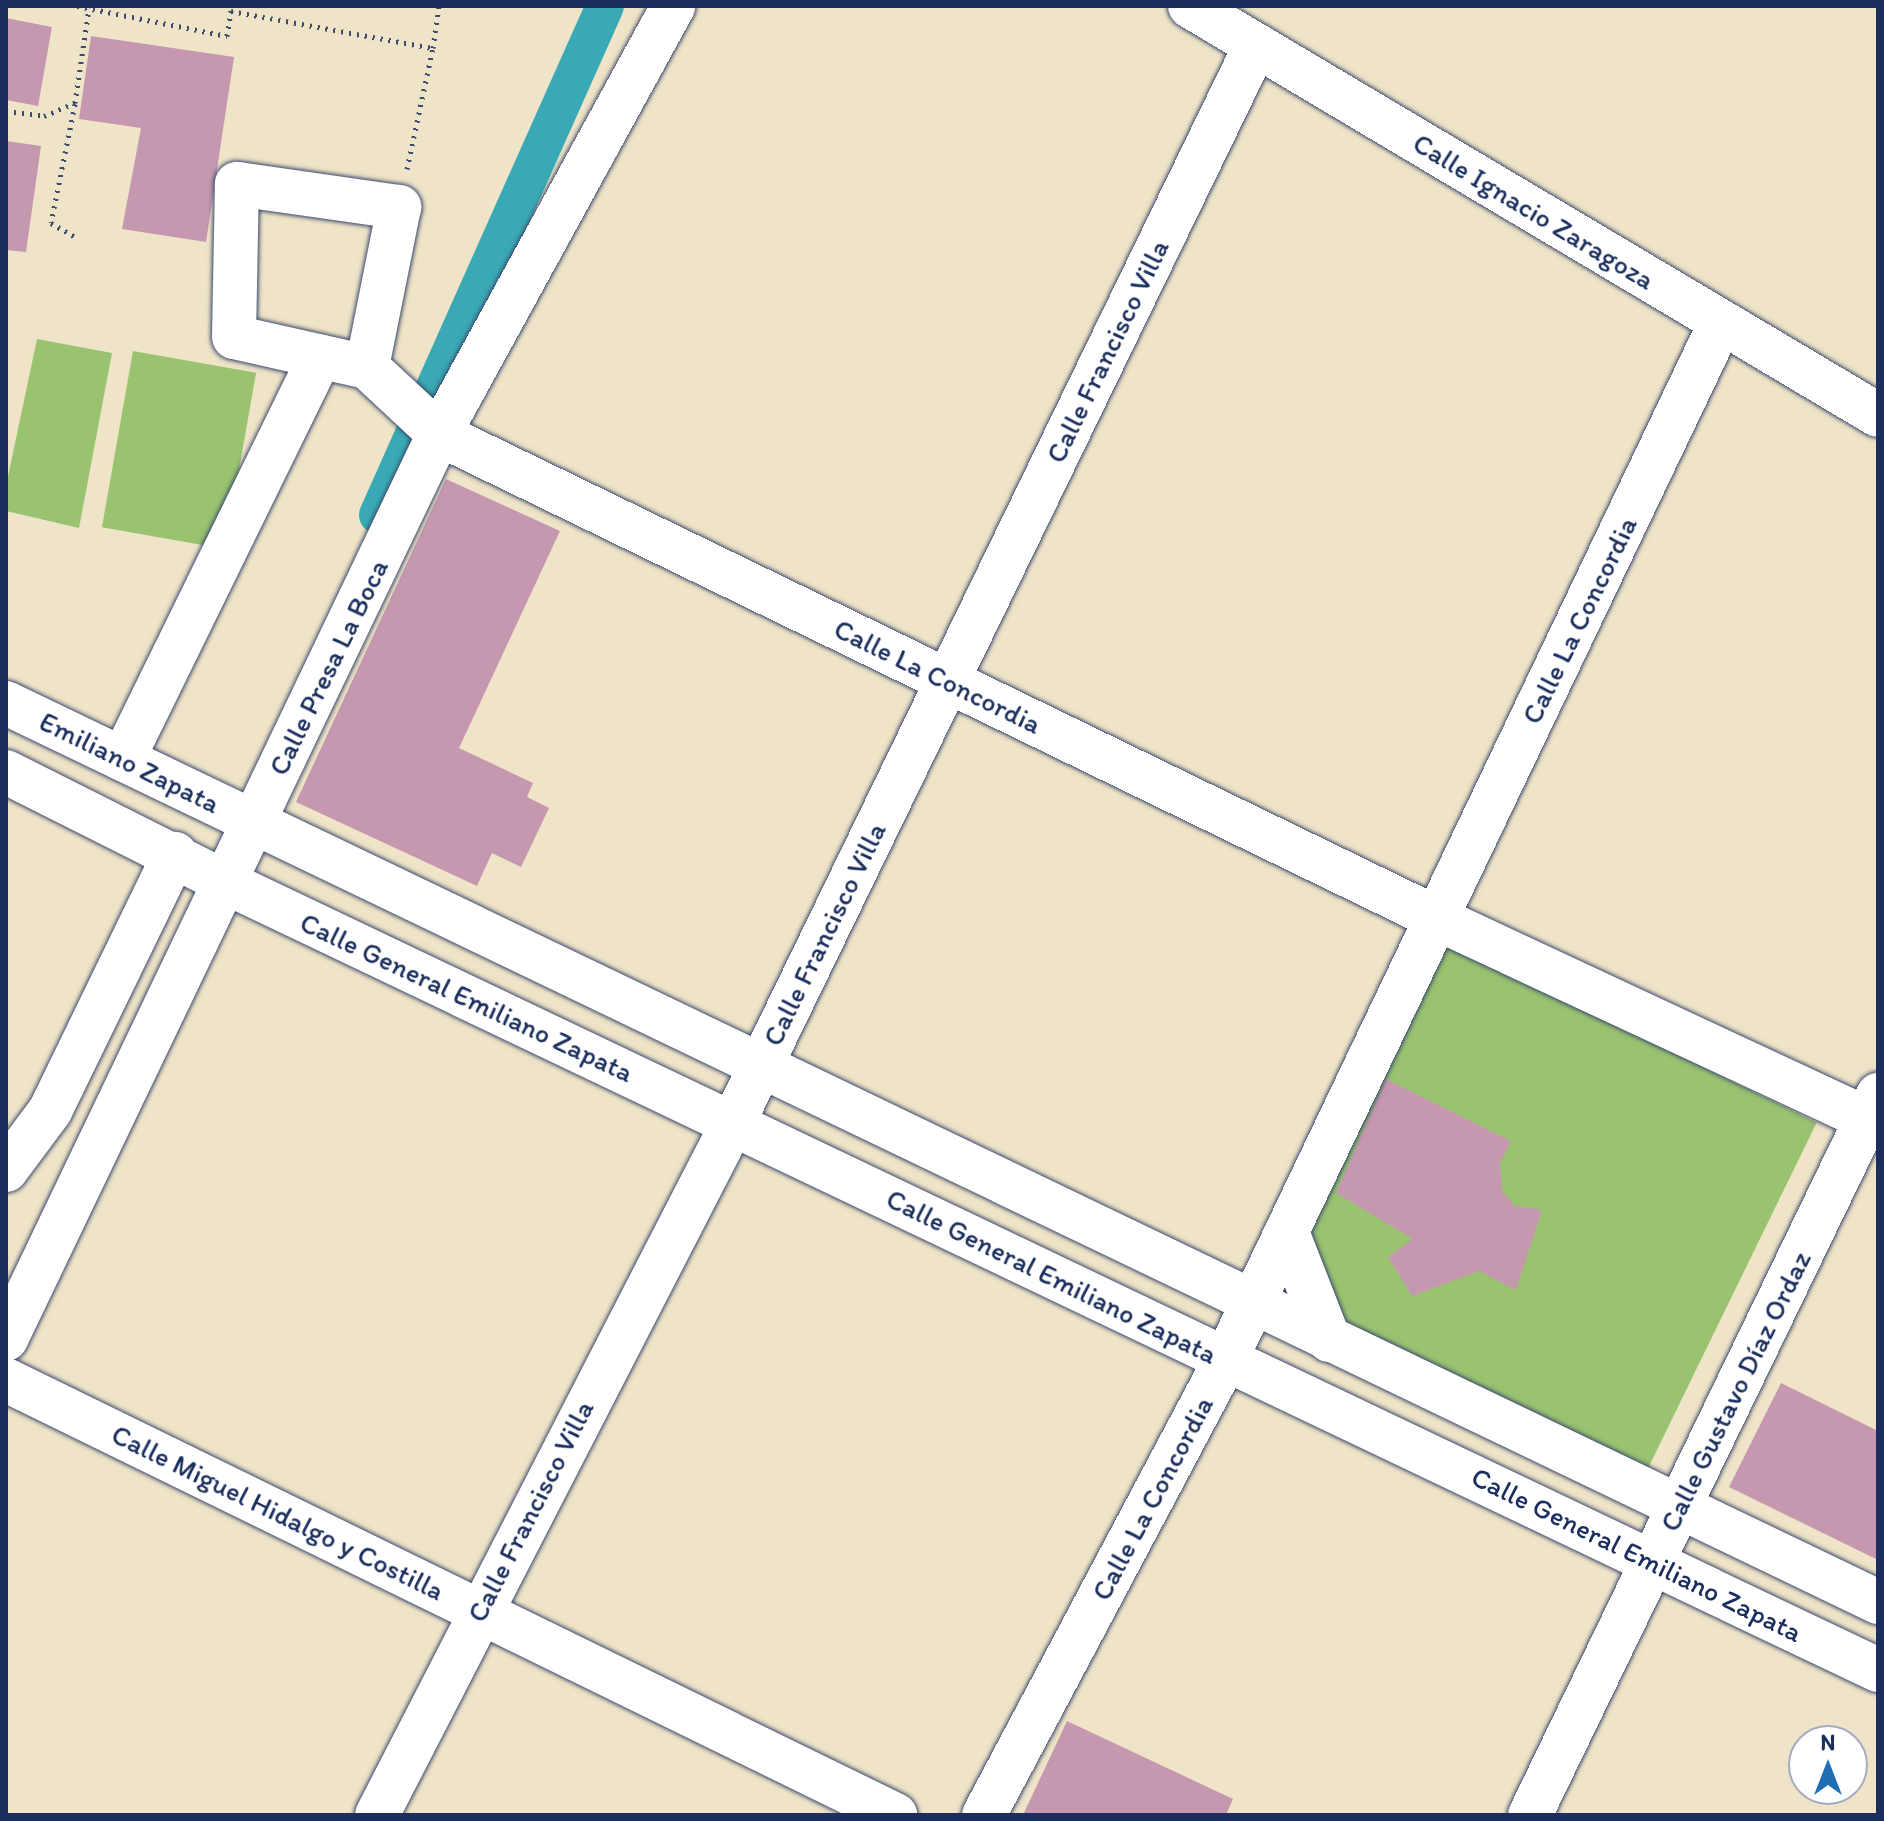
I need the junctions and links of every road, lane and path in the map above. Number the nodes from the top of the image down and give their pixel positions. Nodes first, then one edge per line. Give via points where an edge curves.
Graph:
1 (77, 6) edge
2 (439, 6) edge
3 (673, 6) edge
4 (1190, 6) edge
5 (89, 8) junction
6 (231, 8) edge
7 (1256, 45) junction
8 (433, 48) junction
9 (75, 103) junction
10 (6, 111) edge
11 (399, 207) junction
12 (77, 238) dead end
13 (1721, 322) junction
14 (320, 357) junction
15 (367, 367) junction
16 (1878, 415) edge
17 (439, 434) junction
18 (947, 681) junction
19 (6, 703) edge
20 (123, 759) junction
21 (6, 772) edge
22 (254, 822) junction
23 (175, 854) junction
24 (225, 882) junction
25 (1436, 918) junction
26 (760, 1066) junction
27 (1874, 1113) edge
28 (733, 1123) junction
29 (7, 1164) edge
30 (1287, 1232) junction
31 (1253, 1303) junction
32 (6, 1339) edge
33 (1329, 1340) junction
34 (1226, 1359) junction
35 (6, 1380) edge
36 (1680, 1505) junction
37 (1653, 1561) junction
38 (1878, 1602) edge
39 (478, 1610) junction
40 (1878, 1670) edge
41 (377, 1815) edge
42 (895, 1815) edge
43 (984, 1815) edge
44 (1530, 1815) edge

1 - 5 path
2 - 8 path
3 - 17 street, Calle Presa La Boca
4 - 7 street, Calle Ignacio Zaragoza
5 - 6 path via 227,36
5 - 9 path
6 - 8 path
7 - 13 street, Calle Ignacio Zaragoza
7 - 18 street, Calle Francisco Villa
8 - 11 path
9 - 10 path via 44,116
9 - 12 path via 51,223
11 - 14 street via 237,184 234,337
11 - 15 street
13 - 16 street, Calle Ignacio Zaragoza
13 - 25 street, Calle La Concordia
14 - 15 street
14 - 20 street
15 - 17 street, Calle La Concordia
17 - 18 street, Calle La Concordia
17 - 22 street, Calle Presa La Boca
18 - 25 street, Calle La Concordia
18 - 26 street, Calle Francisco Villa
19 - 20 street, Emiliano Zapata
20 - 22 street, Emiliano Zapata
21 - 23 street
22 - 24 street, Calle Presa La Boca
22 - 26 street
23 - 24 street
23 - 29 street via 50,1111
24 - 28 street, Calle General Emiliano Zapata
24 - 32 street, Calle Presa La Boca
25 - 27 street, Calle La Concordia
25 - 30 street, Calle La Concordia
26 - 28 street, Calle Francisco Villa
26 - 31 street
27 - 36 street, Calle Gustavo Díaz Ordaz
28 - 34 street, Calle General Emiliano Zapata
28 - 39 street, Calle Francisco Villa
30 - 31 street, Calle La Concordia
30 - 33 street
31 - 33 street
31 - 34 street, Calle La Concordia
33 - 36 street
34 - 37 street, Calle General Emiliano Zapata
34 - 43 street, Calle La Concordia
35 - 39 street, Calle Miguel Hidalgo y Costilla
36 - 37 street, Calle Gustavo Díaz Ordaz
36 - 38 street
37 - 40 street, Calle General Emiliano Zapata
37 - 44 street, Calle Gustavo Díaz Ordaz
39 - 41 street, Calle Francisco Villa
39 - 42 street, Calle Miguel Hidalgo y Costilla

